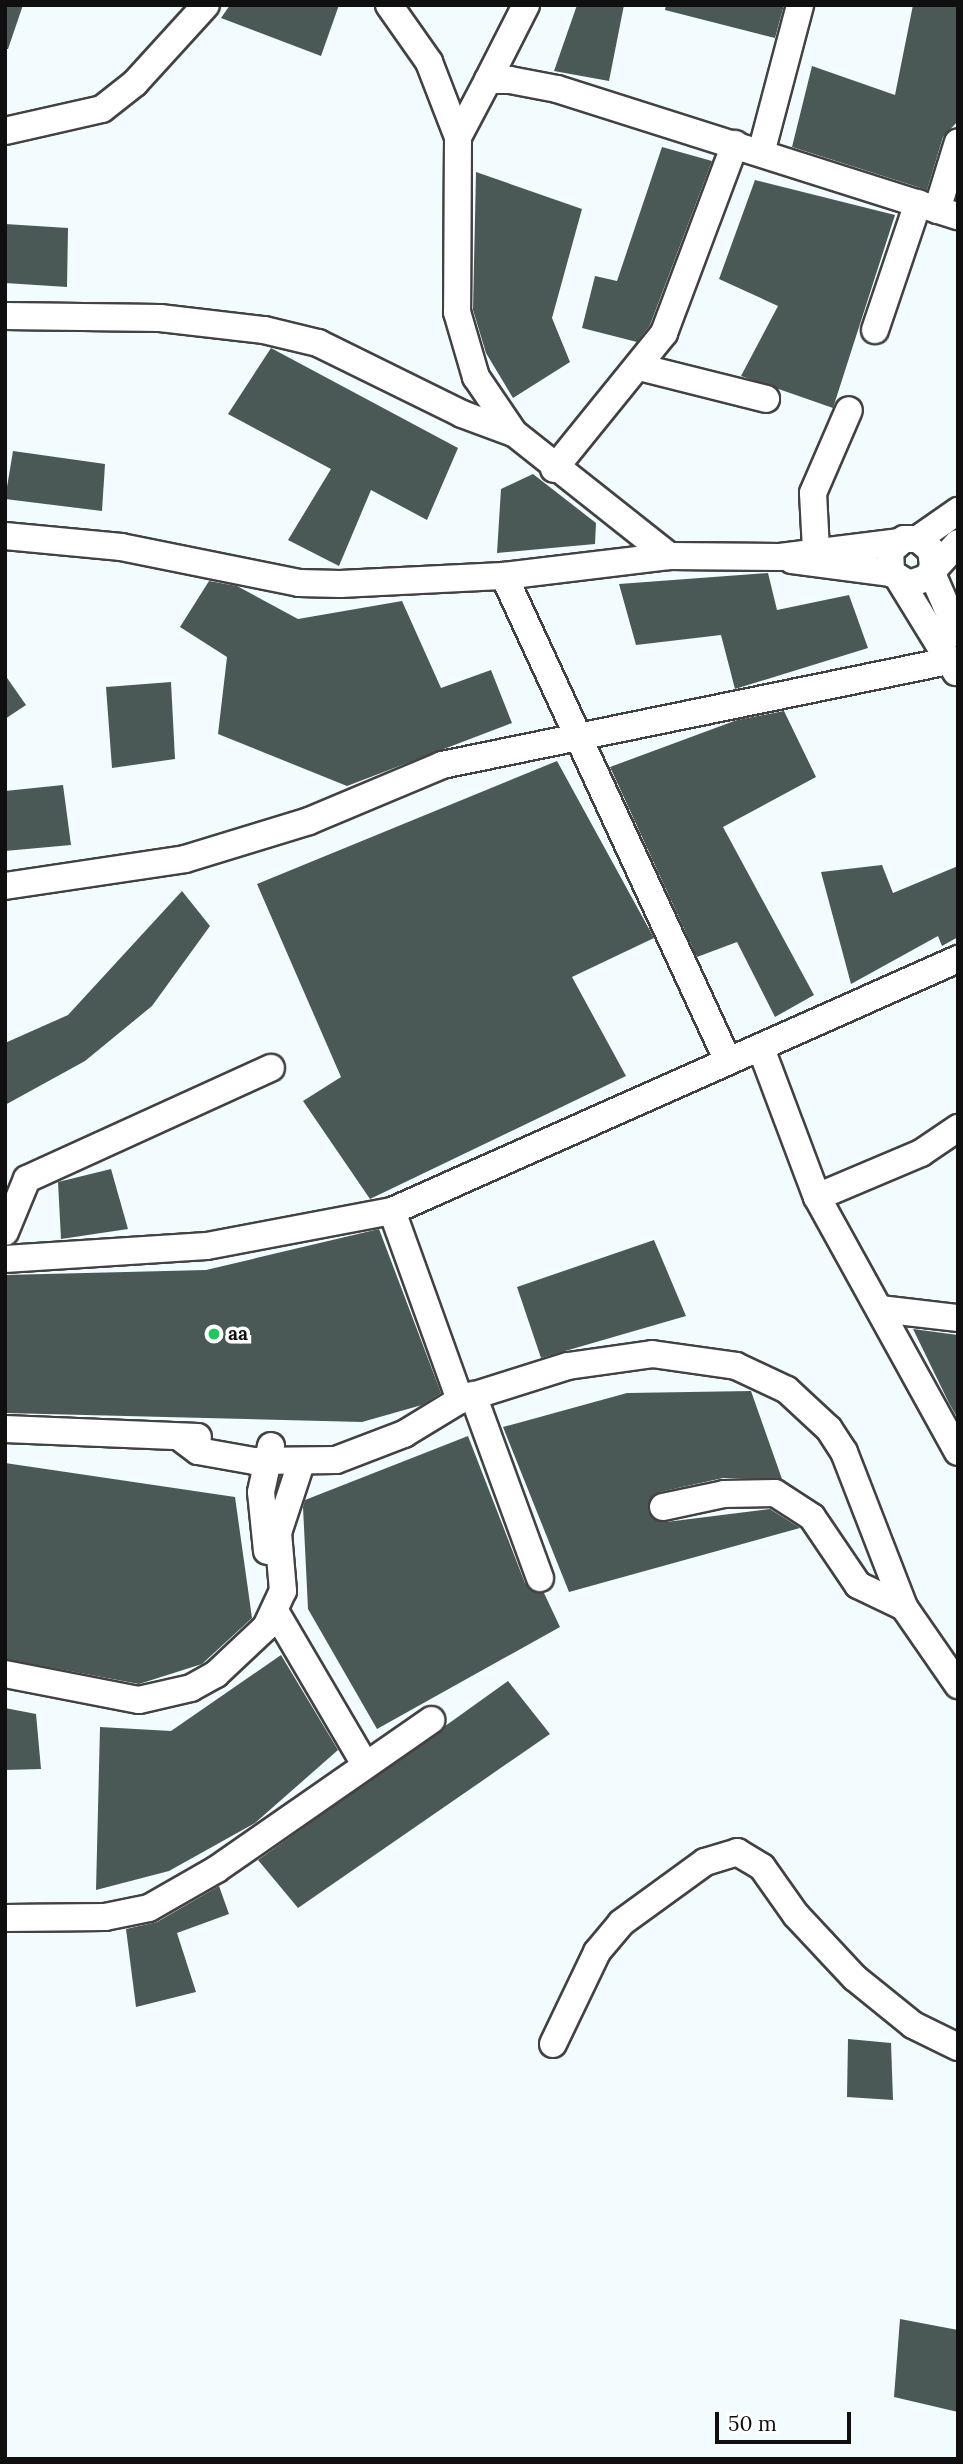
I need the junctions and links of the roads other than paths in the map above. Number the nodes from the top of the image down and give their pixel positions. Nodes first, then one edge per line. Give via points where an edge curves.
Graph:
1 (206, 5) edge
2 (389, 5) edge
3 (526, 5) edge
4 (800, 5) edge
5 (488, 80) junction
6 (5, 131) edge
7 (458, 137) junction
8 (958, 142) edge
9 (735, 144) junction
10 (761, 153) junction
11 (938, 210) edge
12 (5, 316) edge
13 (875, 330) dead end
14 (639, 367) junction
15 (766, 399) dead end
16 (849, 410) dead end
17 (513, 433) junction
18 (554, 469) junction
19 (958, 510) edge
20 (5, 536) edge
21 (908, 541) junction
22 (958, 543) edge
23 (816, 550) junction
24 (669, 556) junction
25 (780, 557) junction
26 (932, 568) junction
27 (504, 576) junction
28 (896, 577) junction
29 (958, 633) edge
30 (953, 667) edge
31 (579, 741) junction
32 (5, 886) edge
33 (958, 959) edge
34 (762, 1051) junction
35 (726, 1058) junction
36 (271, 1068) dead end
37 (958, 1128) edge
38 (817, 1197) junction
39 (392, 1211) junction
40 (5, 1232) edge
41 (5, 1259) edge
42 (880, 1309) junction
43 (958, 1318) edge
44 (467, 1397) junction
45 (5, 1429) edge
46 (355, 1450) junction
47 (958, 1452) edge
48 (270, 1454) junction
49 (301, 1463) junction
50 (663, 1507) dead end
51 (540, 1578) dead end
52 (278, 1603) junction
53 (904, 1607) junction
54 (5, 1674) edge
55 (958, 1685) edge
56 (431, 1720) dead end
57 (363, 1763) junction
58 (5, 1918) edge
59 (554, 2044) dead end
60 (958, 2047) edge

1 - 6 street via 135,83 102,109
2 - 7 street via 429,62
3 - 5 street
4 - 10 street
5 - 7 street
5 - 9 street via 557,89
7 - 17 street via 457,312 476,377
8 - 11 street
9 - 10 street
9 - 14 street via 664,333
10 - 11 street
11 - 13 street
12 - 17 street via 160,318 264,330 318,343
14 - 15 street
14 - 18 street
16 - 23 street via 813,493
17 - 18 street
18 - 24 street
19 - 21 street
20 - 27 street via 121,547 299,583
21 - 23 street
21 - 26 street via 930,550
21 - 28 street via 890,551
22 - 26 street
23 - 25 street
24 - 25 street
24 - 27 street
25 - 28 street
26 - 28 street via 918,583
26 - 29 street
27 - 31 street
28 - 30 street
30 - 31 street via 834,680
31 - 32 street via 442,765 309,821 185,859
31 - 35 street
33 - 34 street
34 - 35 street
34 - 38 street
35 - 39 street
36 - 40 street via 27,1179
37 - 38 street via 921,1153
38 - 42 street
39 - 41 street via 207,1246
39 - 44 street
42 - 43 street
42 - 47 street
44 - 46 street via 404,1434
44 - 51 street
44 - 53 street via 568,1366 652,1354 763,1376 810,1408 844,1452
45 - 48 street via 182,1439
46 - 48 street via 338,1444
46 - 49 street via 336,1460
48 - 49 street
48 - 52 street via 261,1508
49 - 52 street via 278,1533
50 - 53 street via 724,1494 775,1493 812,1517 858,1585
52 - 54 street via 238,1658 191,1688 163,1696 98,1696
52 - 57 street
53 - 55 street
56 - 57 street
57 - 58 street via 217,1869 149,1908 105,1917
59 - 60 street via 597,1952 621,1923 705,1862 737,1852 762,1867 796,1914 855,1978 913,2025

